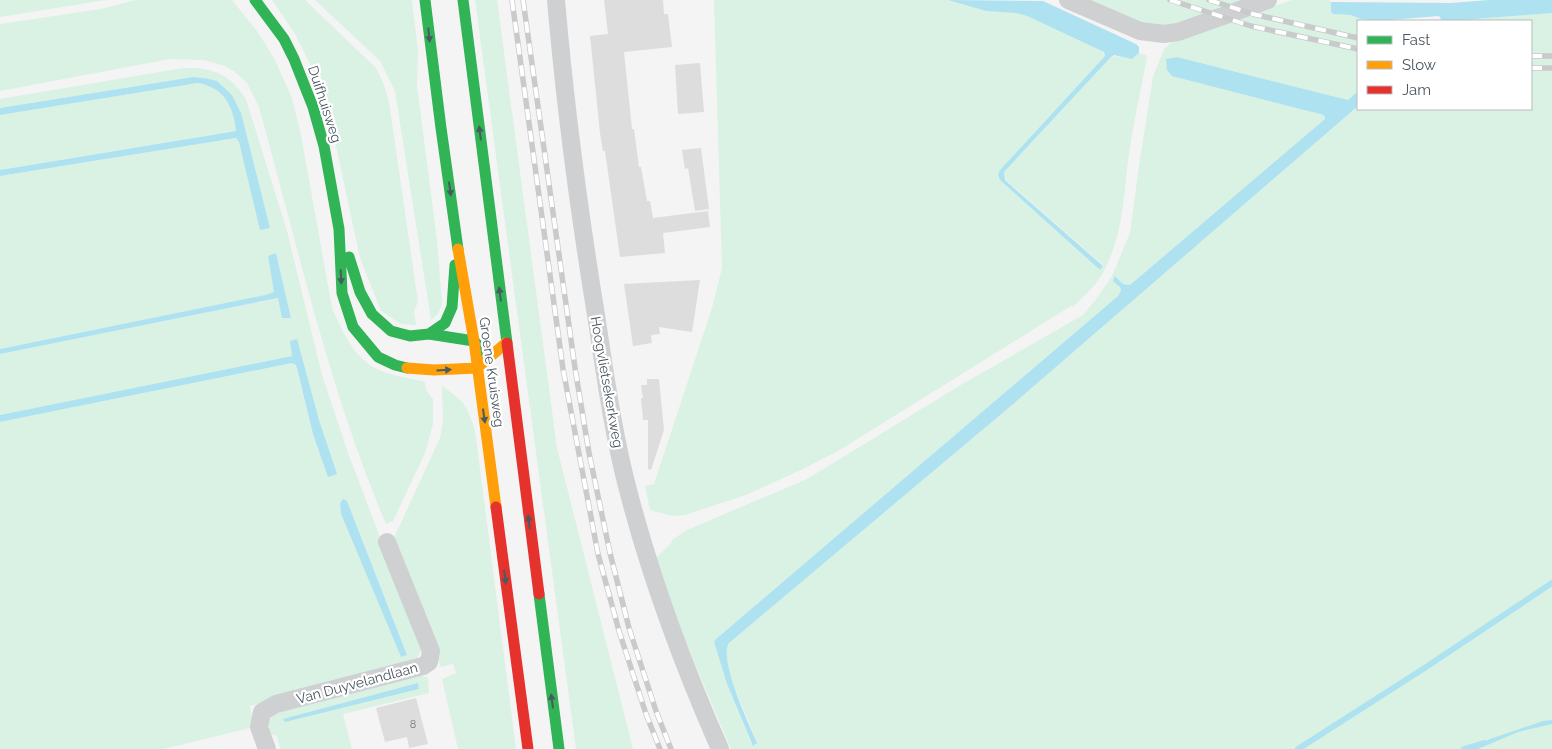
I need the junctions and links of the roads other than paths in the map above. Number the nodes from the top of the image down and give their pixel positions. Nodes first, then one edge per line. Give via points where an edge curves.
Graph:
1 (255, 0) edge
2 (425, 0) edge
3 (463, 0) edge
4 (556, 0) edge
5 (1068, 0) edge
6 (1268, 0) edge
7 (339, 229) junction
8 (456, 233) junction
9 (429, 334) junction
10 (474, 341) junction
11 (506, 343) junction
12 (494, 363) junction
13 (477, 368) junction
14 (512, 380) junction
15 (387, 542) dead end
16 (266, 749) edge
17 (528, 749) edge
18 (559, 749) edge
19 (720, 749) edge

1 - 7 main road, Duifhuisweg via 284,39 313,107 324,146
2 -> 8 main road, Groene Kruisweg
11 -> 3 main road, Groene Kruisweg
4 - 19 street, Hoogvlietsekerkweg via 584,244 612,421 627,489 658,592
5 - 6 street via 1140,31 1164,34
7 - 9 main road, Duifhuisweg via 360,292 372,314 391,331 410,336
7 -> 13 main road, Duifhuisweg via 342,293 353,327 378,357 411,369
8 - 9 main road via 452,307 445,323
8 - 10 main road, Groene Kruisweg
9 - 10 main road, Duifhuisweg
10 - 12 main road
10 - 13 main road, Groene Kruisweg
11 - 12 main road
11 - 14 main road, Groene Kruisweg
12 - 13 main road
12 - 14 main road
13 -> 17 main road, Groene Kruisweg
18 -> 14 main road, Groene Kruisweg
15 - 16 street, Van Duyvelandlaan via 431,651 429,662 276,704 262,712 259,727

